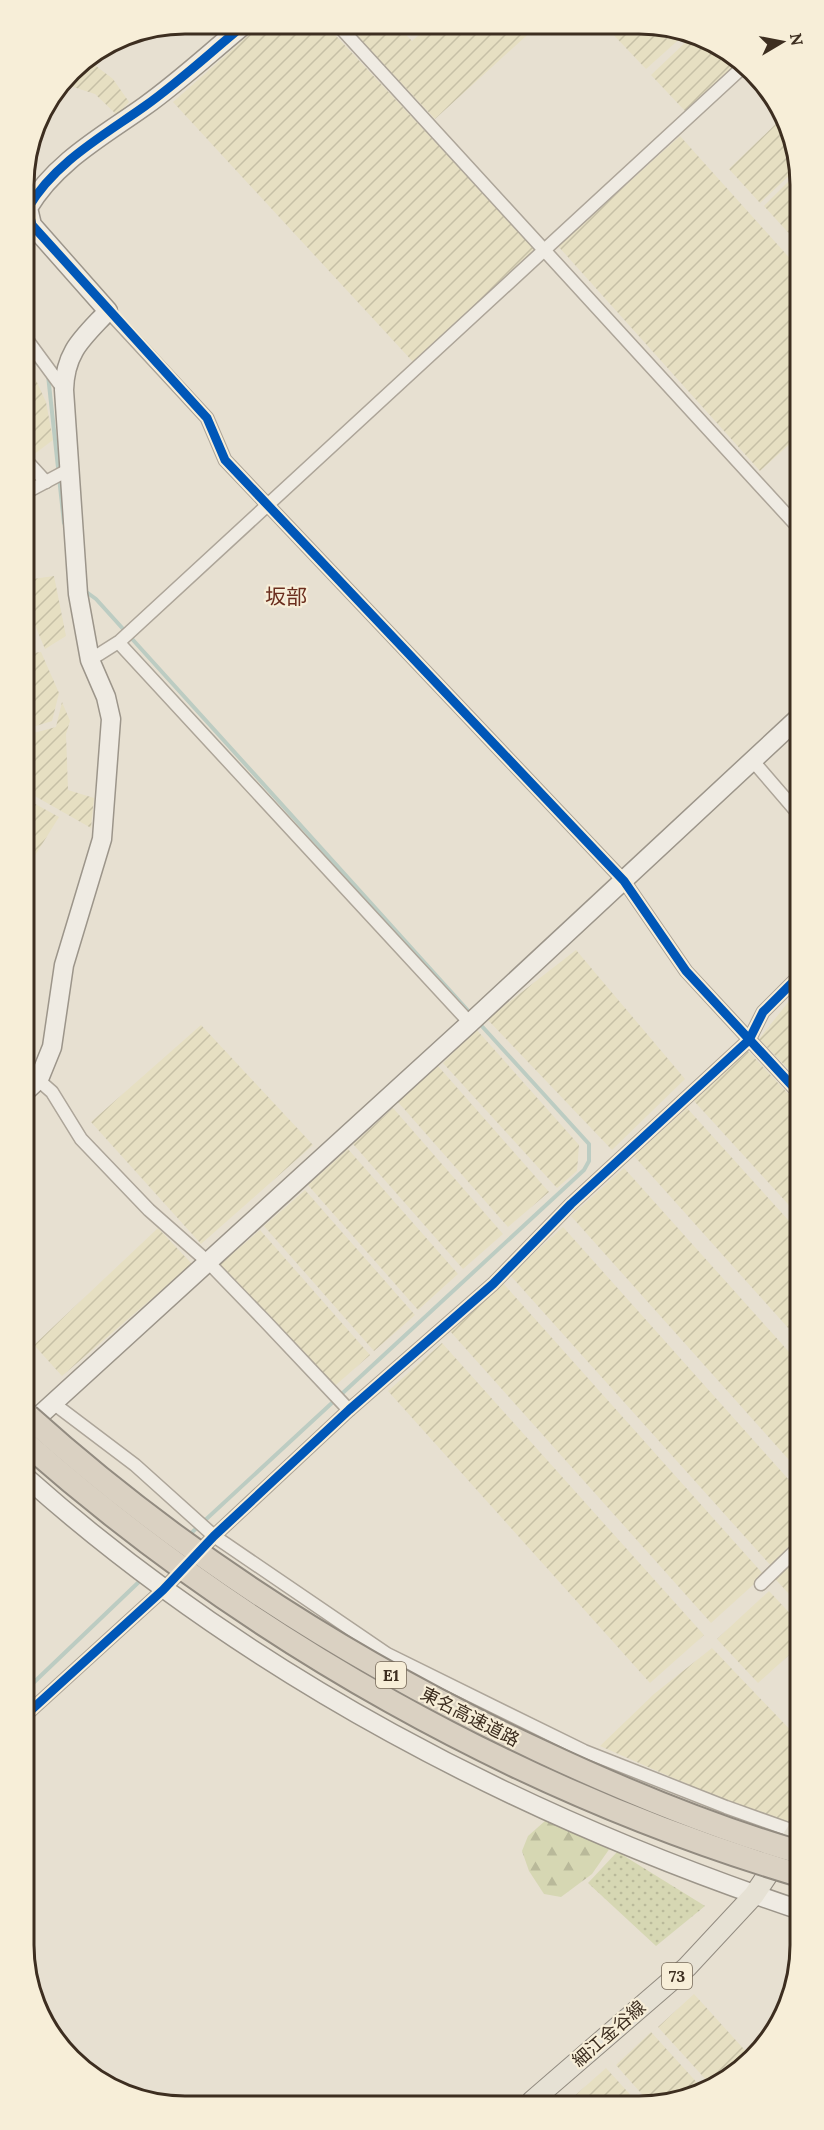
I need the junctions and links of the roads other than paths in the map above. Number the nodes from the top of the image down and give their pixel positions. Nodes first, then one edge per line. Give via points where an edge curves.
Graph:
1 (233, 34) edge
2 (346, 34) edge
3 (737, 72) edge
4 (35, 196) edge
5 (35, 228) edge
6 (546, 251) junction
7 (108, 312) junction
8 (35, 350) edge
9 (64, 390) junction
10 (35, 468) edge
11 (68, 470) junction
12 (49, 480) junction
13 (35, 488) edge
14 (268, 505) junction
15 (790, 518) edge
16 (119, 642) junction
17 (90, 660) junction
18 (790, 726) edge
19 (753, 761) junction
20 (790, 804) edge
21 (624, 881) junction
22 (790, 985) edge
23 (475, 1019) junction
24 (749, 1040) junction
25 (34, 1075) edge
26 (34, 1082) edge
27 (789, 1083) edge
28 (208, 1262) junction
29 (53, 1403) junction
30 (346, 1407) junction
31 (34, 1420) edge
32 (34, 1422) edge
33 (34, 1450) edge
34 (34, 1484) edge
35 (210, 1533) junction
36 (789, 1557) edge
37 (151, 1580) junction
38 (761, 1584) dead end
39 (34, 1706) edge
40 (789, 1835) edge
41 (789, 1836) edge
42 (789, 1849) edge
43 (789, 1871) edge
44 (754, 1895) junction
45 (789, 1906) edge
46 (538, 2096) edge

1 - 4 street via 146,105 87,144
2 - 6 street
3 - 6 street
5 - 7 street
6 - 14 street
6 - 15 street
7 - 9 street via 74,348 64,370
7 - 14 street via 207,418 225,460
8 - 9 street
9 - 11 street
10 - 12 street
11 - 12 street
11 - 17 street via 78,586
12 - 13 street
14 - 16 street
14 - 21 street
16 - 17 street
16 - 23 street
17 - 25 street via 111,719 102,839 63,965 52,1047
18 - 19 street
19 - 20 street
19 - 21 street
21 - 23 street
21 - 24 street via 686,970
22 - 24 street via 763,1012
23 - 28 street
24 - 27 street
24 - 30 street via 570,1204 493,1284
26 - 28 street via 52,1092 81,1139 149,1210
28 - 29 street
28 - 30 street
29 - 31 street
29 - 35 street via 135,1465
30 - 35 street
32 - 41 highway, 東名高速道路 / E1, bridge via 70,1455 193,1550 309,1628 398,1679 483,1725 674,1810
33 - 43 highway, 東名高速道路 / E1, bridge via 187,1571 249,1615 372,1690 462,1738 594,1800
34 - 37 street
35 - 37 street
35 - 40 street via 387,1654 584,1751
36 - 38 street
37 - 39 street
37 - 44 street via 268,1660 364,1719 499,1788 644,1853
42 - 44 main road, 細江金谷線 / 73
44 - 45 street
44 - 46 main road, 細江金谷線 / 73 via 687,1967

